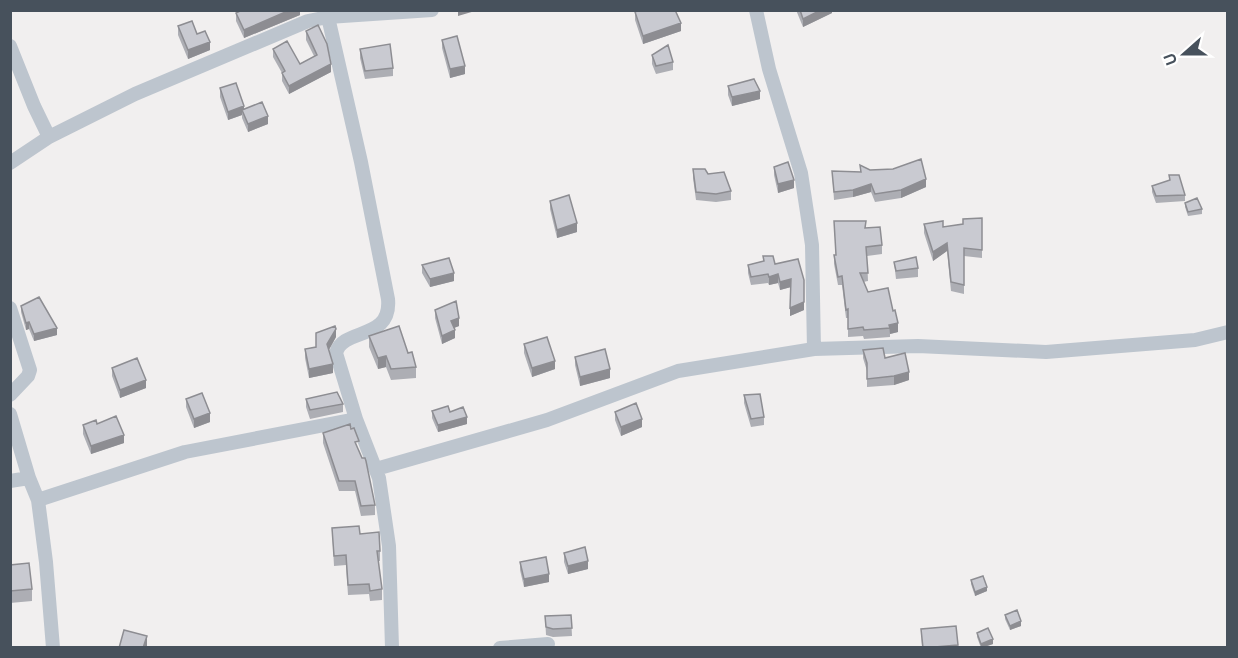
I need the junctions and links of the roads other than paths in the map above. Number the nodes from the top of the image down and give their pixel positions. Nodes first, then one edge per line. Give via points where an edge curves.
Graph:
1 (432, 10) edge
2 (756, 10) edge
3 (328, 17) junction
4 (10, 46) edge
5 (49, 137) junction
6 (10, 163) edge
7 (10, 308) edge
8 (1227, 332) edge
9 (814, 349) junction
10 (10, 395) edge
11 (10, 414) edge
12 (356, 418) junction
13 (376, 469) junction
14 (29, 478) junction
15 (10, 481) edge
16 (38, 500) junction
17 (548, 644) dead end
18 (53, 648) edge
19 (392, 648) edge
20 (500, 648) edge

1 - 3 street
2 - 9 street via 769,69 801,173 812,245
3 - 5 street via 277,32 135,94
3 - 12 street via 389,310 385,320 338,348 336,353
4 - 5 street
5 - 6 street
7 - 10 street via 30,370
8 - 9 street via 1195,340 1046,352 918,346
9 - 13 street via 678,371 547,420
11 - 14 street
12 - 13 street
12 - 16 street via 186,452
13 - 19 street via 389,546
14 - 15 street
14 - 16 street
16 - 18 street
17 - 20 street

